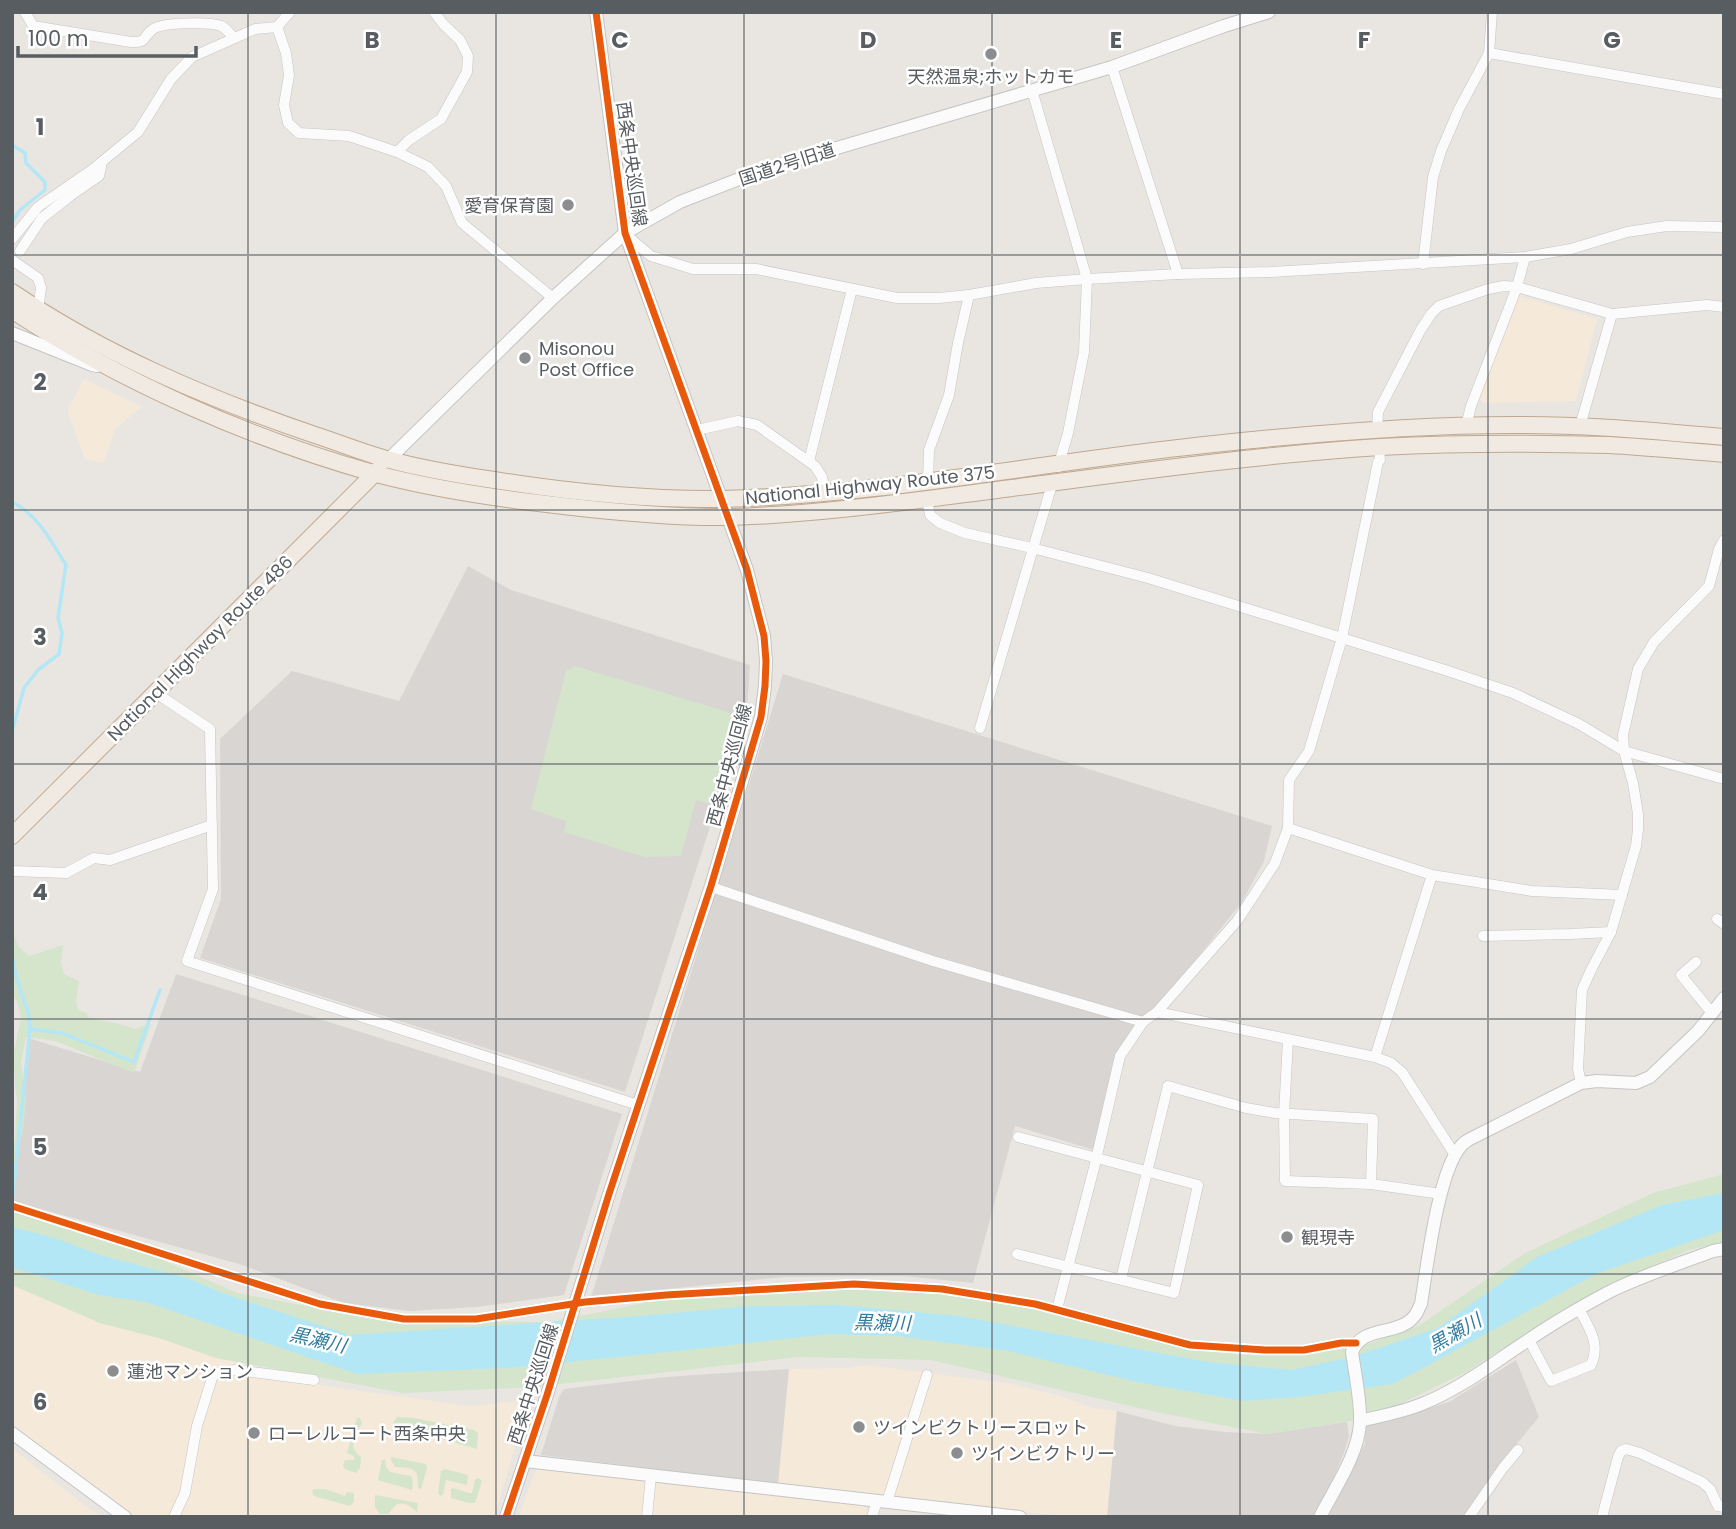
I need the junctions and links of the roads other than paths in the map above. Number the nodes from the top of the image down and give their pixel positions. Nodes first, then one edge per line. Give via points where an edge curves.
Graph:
1 (24, 12) edge
2 (290, 12) edge
3 (434, 12) edge
4 (596, 12) edge
5 (1269, 12) edge
6 (1492, 12) edge
7 (277, 27) junction
8 (234, 38) junction
9 (1489, 53) junction
10 (1112, 67) junction
11 (1032, 90) junction
12 (1724, 94) edge
13 (397, 152) junction
14 (102, 162) junction
15 (1724, 227) edge
16 (625, 233) junction
17 (12, 239) edge
18 (20, 251) dead end
19 (1525, 257) junction
20 (12, 260) edge
21 (1423, 264) junction
22 (1178, 274) junction
23 (1087, 279) junction
24 (1517, 287) junction
25 (852, 289) junction
26 (12, 292) edge
27 (969, 295) junction
28 (553, 298) junction
29 (1724, 307) edge
30 (12, 310) edge
31 (38, 310) junction
32 (1612, 314) junction
33 (12, 333) edge
34 (108, 366) junction
35 (1466, 426) junction
36 (1580, 426) junction
37 (697, 430) junction
38 (1377, 430) junction
39 (1724, 436) edge
40 (1379, 447) junction
41 (1724, 454) edge
42 (388, 460) junction
43 (809, 461) junction
44 (1060, 463) junction
45 (374, 473) junction
46 (928, 482) junction
47 (1052, 484) junction
48 (825, 492) junction
49 (722, 499) junction
50 (927, 500) junction
51 (728, 517) junction
52 (1724, 540) edge
53 (1032, 548) junction
54 (1342, 638) junction
55 (156, 693) junction
56 (980, 727) dead end
57 (1624, 751) junction
58 (1724, 779) edge
59 (212, 825) junction
60 (1288, 828) junction
61 (12, 836) edge
62 (12, 871) edge
63 (1432, 875) junction
64 (711, 886) junction
65 (1622, 895) junction
66 (1611, 932) junction
67 (1483, 936) dead end
68 (1696, 962) dead end
69 (1724, 998) edge
70 (1157, 1012) junction
71 (1712, 1013) junction
72 (1143, 1022) junction
73 (1288, 1040) junction
74 (1374, 1056) junction
75 (1581, 1083) junction
76 (638, 1105) junction
77 (1284, 1114) junction
78 (1018, 1137) dead end
79 (1455, 1155) junction
80 (1097, 1158) junction
81 (1147, 1172) junction
82 (1371, 1184) junction
83 (1441, 1194) junction
84 (12, 1206) edge
85 (1724, 1249) edge
86 (1017, 1254) dead end
87 (1068, 1267) junction
88 (1121, 1279) junction
89 (574, 1303) junction
90 (1057, 1309) junction
91 (1579, 1309) junction
92 (1528, 1340) junction
93 (1354, 1347) junction
94 (927, 1375) dead end
95 (314, 1380) dead end
96 (1360, 1421) junction
97 (12, 1433) edge
98 (1518, 1450) dead end
99 (525, 1461) junction
100 (651, 1476) junction
101 (882, 1502) junction
102 (1724, 1507) edge
103 (125, 1517) edge
104 (174, 1517) edge
105 (506, 1517) edge
106 (647, 1517) edge
107 (872, 1517) edge
108 (1020, 1517) edge
109 (1320, 1517) edge
110 (1469, 1517) edge
111 (1602, 1517) edge

1 - 8 street via 33,26 131,42 140,43 161,25 207,24 223,27
2 - 7 street
3 - 13 street via 460,40 468,56 467,72 441,119
4 - 16 street, 西条中央巡回線
5 - 10 street, 国道2号旧道
6 - 9 street
7 - 8 street via 255,29
7 - 13 street via 289,75 284,105 288,123 299,133 349,136
8 - 14 street via 192,57 171,79 138,132
9 - 12 street
9 - 21 street via 1441,151 1433,177
10 - 11 street, 国道2号旧道
10 - 22 street
11 - 16 street, 国道2号旧道 via 762,170 680,202
11 - 23 street
13 - 28 street via 428,167 446,186 462,223
14 - 17 street via 38,206
14 - 18 street via 99,176 42,218
15 - 19 street via 1667,226
16 - 25 street via 651,256 693,269 756,269
16 - 28 street, 国道2号旧道
16 - 37 street, 西条中央巡回線
19 - 21 street
19 - 24 street
20 - 31 street via 38,278
21 - 22 street
22 - 23 street
23 - 27 street
23 - 44 street via 1084,352
24 - 32 street
24 - 35 street
24 - 38 street via 1488,289 1439,306 1431,314 1378,412
25 - 27 street via 897,298
25 - 43 street
26 - 31 highway, National Highway Route 375
27 - 46 street via 949,396 929,450
28 - 42 street, 国道2号旧道
29 - 32 street
30 - 34 highway, National Highway Route 375
31 - 42 highway, National Highway Route 375 via 191,389
32 - 36 street
33 - 34 street via 92,365
34 - 45 highway, National Highway Route 375 via 265,438
35 - 36 highway, National Highway Route 375
35 - 38 highway, National Highway Route 375
36 - 39 highway, National Highway Route 375
37 - 43 street via 749,422
37 - 49 street, 西条中央巡回線
38 - 44 highway, National Highway Route 375
40 - 41 highway, National Highway Route 375 via 1614,445
40 - 47 highway, National Highway Route 375
40 - 54 street
42 - 45 highway, National Highway Route 486
42 - 49 highway, National Highway Route 375 via 528,486
43 - 48 street via 822,477
44 - 46 highway, National Highway Route 375
44 - 47 street
45 - 51 highway, National Highway Route 375 via 526,502
45 - 55 highway, National Highway Route 486
46 - 48 highway, National Highway Route 375
47 - 50 highway, National Highway Route 375
47 - 53 street
48 - 49 highway, National Highway Route 375
49 - 51 street, 西条中央巡回線
50 - 51 highway, National Highway Route 375
50 - 53 street via 930,515 940,523
51 - 64 street, 西条中央巡回線 via 758,609 766,661 761,717
52 - 57 street via 1709,586 1654,642 1637,669
53 - 54 street via 1148,578
53 - 56 street
54 - 57 street via 1513,693
54 - 60 street via 1309,751 1289,780
55 - 59 street via 210,729
55 - 61 highway, National Highway Route 486
57 - 58 street
57 - 65 street via 1638,830
59 - 62 street via 110,860 94,858 66,873
59 - 76 street via 213,889 187,961
60 - 63 street
60 - 70 street via 1275,863 1237,921
63 - 65 street via 1532,891
63 - 74 street
64 - 72 street via 933,961
64 - 76 street, 西条中央巡回線
65 - 66 street
66 - 67 street
66 - 75 street via 1582,990
68 - 71 street via 1681,975
69 - 71 street
70 - 72 street
70 - 73 street
71 - 75 street via 1650,1077 1636,1083
72 - 80 street via 1121,1056
73 - 74 street
73 - 77 street
74 - 79 street via 1402,1072
75 - 79 street via 1470,1139
76 - 89 street, 西条中央巡回線
77 - 81 street via 1168,1086
77 - 82 street via 1285,1181
77 - 82 street via 1373,1119
78 - 80 street
79 - 83 street
80 - 81 street
80 - 87 street
81 - 88 street
81 - 88 street via 1198,1185 1174,1293
82 - 83 street
83 - 93 street via 1416,1315 1405,1324 1365,1336
84 - 89 street via 332,1307 404,1319 475,1320
85 - 91 street via 1654,1273
86 - 87 street
87 - 88 street
87 - 90 street
89 - 90 street via 853,1284 942,1289
89 - 99 street, 西条中央巡回線
90 - 93 street via 1190,1345 1265,1350 1304,1350 1341,1343
91 - 92 street
91 - 92 street via 1595,1339 1591,1364 1551,1381
92 - 96 street via 1436,1397
93 - 96 street
94 - 101 street
95 - 104 street via 237,1370 213,1375 197,1426 185,1493
96 - 109 street via 1351,1457
97 - 103 street
98 - 110 street
99 - 100 street
99 - 105 street, 西条中央巡回線
100 - 101 street
100 - 106 street
101 - 107 street
101 - 108 street
102 - 111 street via 1718,1506 1702,1482 1626,1449 1618,1457

